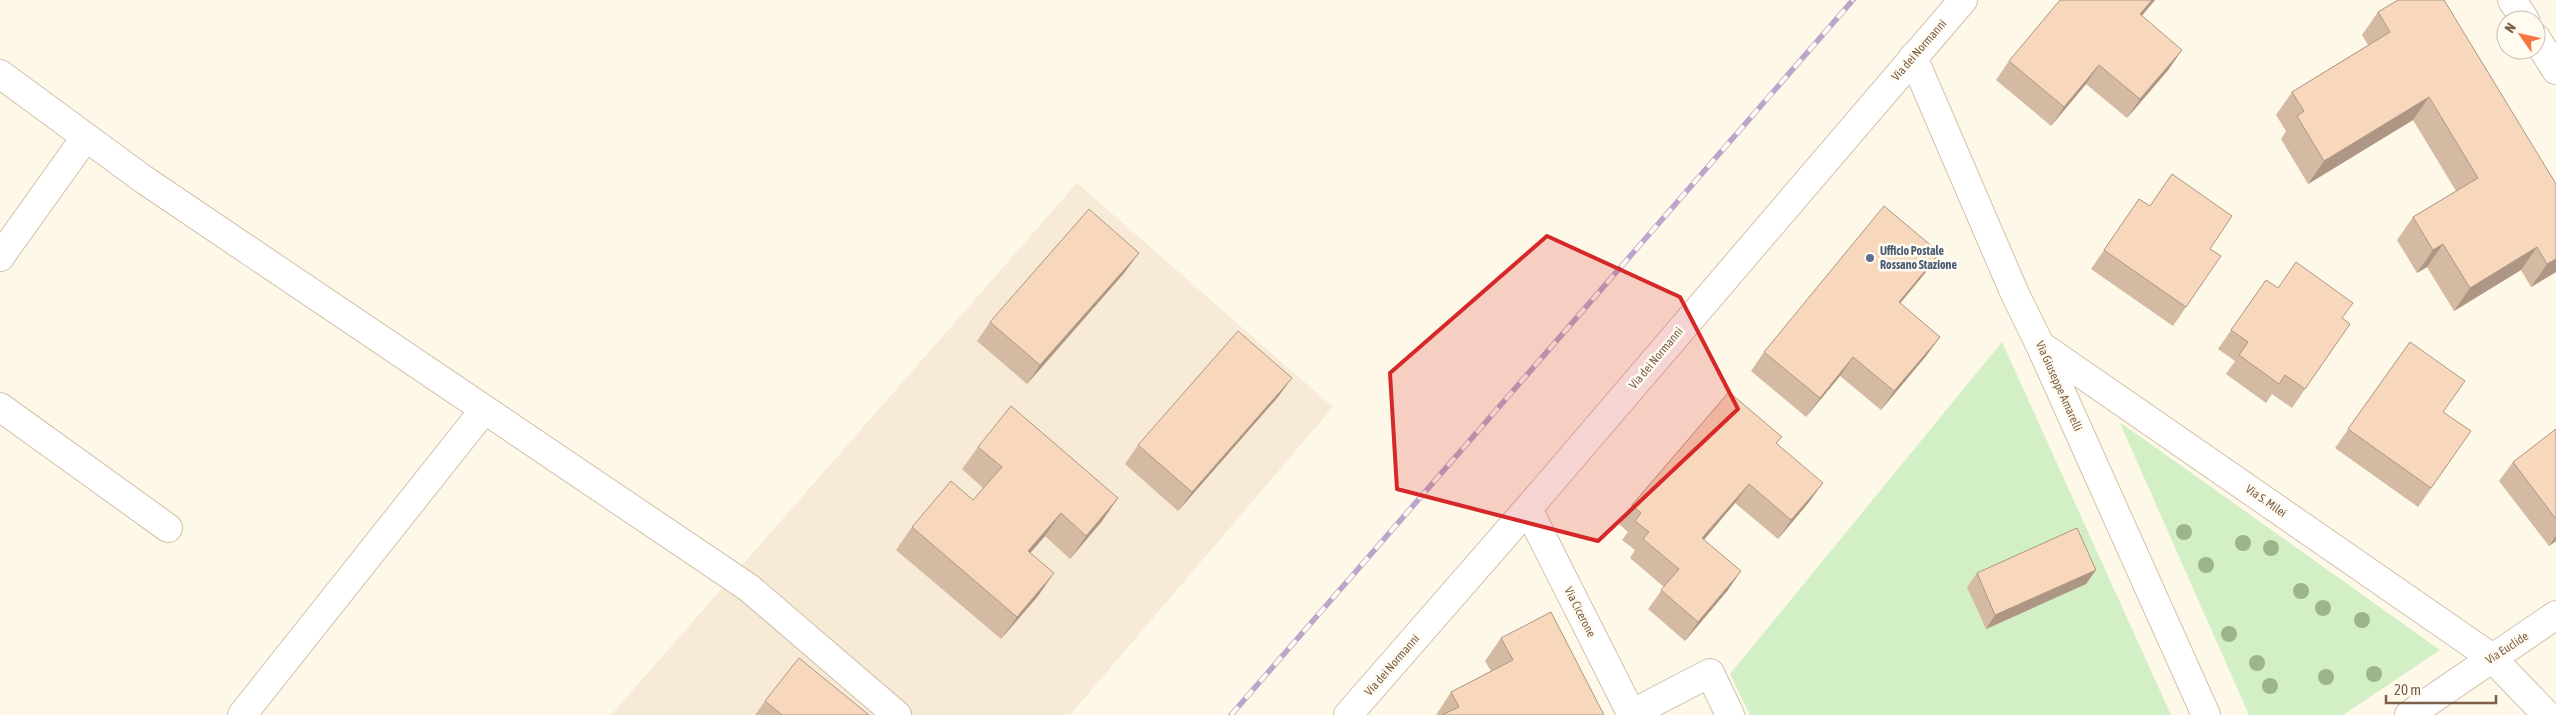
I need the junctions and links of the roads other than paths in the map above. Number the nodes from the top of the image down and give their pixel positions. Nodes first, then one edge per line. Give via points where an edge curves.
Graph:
1 (1963, 0) edge
2 (2546, 54) edge
3 (1914, 57) junction
4 (2556, 70) edge
5 (0, 74) edge
6 (84, 138) junction
7 (0, 257) edge
8 (2040, 345) junction
9 (0, 407) edge
10 (484, 410) junction
11 (1528, 509) junction
12 (168, 528) dead end
13 (2556, 615) edge
14 (2491, 658) junction
15 (1631, 714) edge
16 (242, 715) edge
17 (896, 715) edge
18 (1348, 715) edge
19 (1730, 715) edge
20 (2206, 715) edge
21 (2409, 715) edge
22 (2547, 715) edge

1 - 3 street, Via dei Normanni
2 - 4 street
3 - 8 street, Via Giuseppe Amarelli
3 - 11 street, Via dei Normanni
5 - 6 street
6 - 7 street
6 - 10 street
8 - 14 street, Via S. Milei
8 - 20 street, Via Giuseppe Amarelli
9 - 12 street
10 - 16 street
10 - 17 street via 749,588
11 - 15 street, Via Cicerone
11 - 18 street, Via dei Normanni
13 - 14 street, Via Euclide
14 - 21 street, Via Euclide
14 - 22 street, Via S. Milei
15 - 19 street via 1710,673

